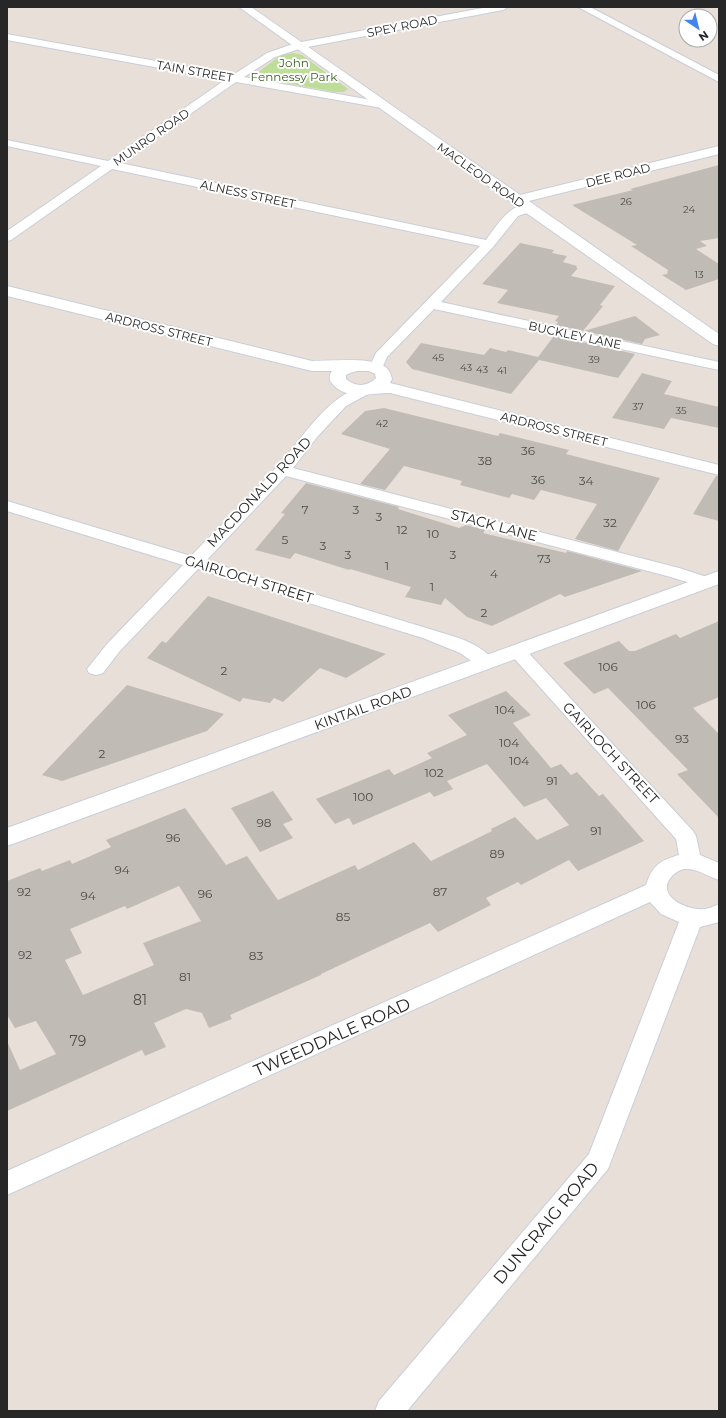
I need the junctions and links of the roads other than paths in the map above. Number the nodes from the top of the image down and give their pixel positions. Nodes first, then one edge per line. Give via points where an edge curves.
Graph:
1 (244, 7) edge
2 (503, 7) edge
3 (583, 7) edge
4 (7, 37) edge
5 (300, 45) junction
6 (234, 79) junction
7 (719, 79) edge
8 (382, 105) junction
9 (7, 143) edge
10 (719, 150) edge
11 (111, 165) junction
12 (517, 200) junction
13 (529, 208) junction
14 (7, 237) edge
15 (489, 244) junction
16 (7, 291) edge
17 (431, 304) junction
18 (719, 341) edge
19 (312, 366) junction
20 (719, 366) edge
21 (373, 375) junction
22 (340, 383) junction
23 (341, 403) junction
24 (283, 470) junction
25 (719, 470) edge
26 (7, 506) edge
27 (193, 563) junction
28 (712, 579) edge
29 (518, 652) junction
30 (486, 664) junction
31 (96, 669) dead end
32 (7, 837) edge
33 (710, 865) edge
34 (656, 890) junction
35 (719, 913) edge
36 (692, 918) junction
37 (7, 1183) edge
38 (389, 1411) edge

1 - 5 street, MACLEOD ROAD
2 - 5 street, SPEY ROAD
3 - 7 street
4 - 6 street, TAIN STREET
5 - 6 street, MUNRO ROAD via 271,55
5 - 8 street, MACLEOD ROAD
6 - 8 street, TAIN STREET
6 - 11 street, MUNRO ROAD
8 - 12 street, MACLEOD ROAD
9 - 11 street, ALNESS STREET
10 - 12 street, DEE ROAD
11 - 14 street, MUNRO ROAD
11 - 15 street, ALNESS STREET
12 - 13 street, MACLEOD ROAD
13 - 15 street, MACDONALD ROAD via 514,213
13 - 18 street, MACLEOD ROAD
15 - 17 street, MACDONALD ROAD
16 - 19 street, ARDROSS STREET
17 - 20 street, BUCKLEY LANE
17 - 21 street, MACDONALD ROAD
19 - 21 street, ARDROSS STREET
19 - 22 street, ARDROSS STREET
21 - 22 street, ARDROSS STREET via 352,389
21 - 22 street via 340,371
21 - 23 street, MACDONALD ROAD
21 - 25 street, ARDROSS STREET
22 - 23 street
23 - 24 street, MACDONALD ROAD
24 - 27 street, MACDONALD ROAD
24 - 28 street, STACK LANE via 673,572
26 - 27 street, GAIRLOCH STREET
27 - 30 street, GAIRLOCH STREET via 435,636 466,647
27 - 31 street, MACDONALD ROAD via 112,648
28 - 29 street, KINTAIL ROAD
29 - 30 street, KINTAIL ROAD
29 - 33 street, GAIRLOCH STREET
30 - 32 street, KINTAIL ROAD
33 - 34 street via 679,862 668,866 656,881
34 - 36 street via 669,908
34 - 37 street, TWEEDDALE ROAD
35 - 36 street via 704,918
36 - 38 street, DUNCRAIG ROAD via 599,1161

